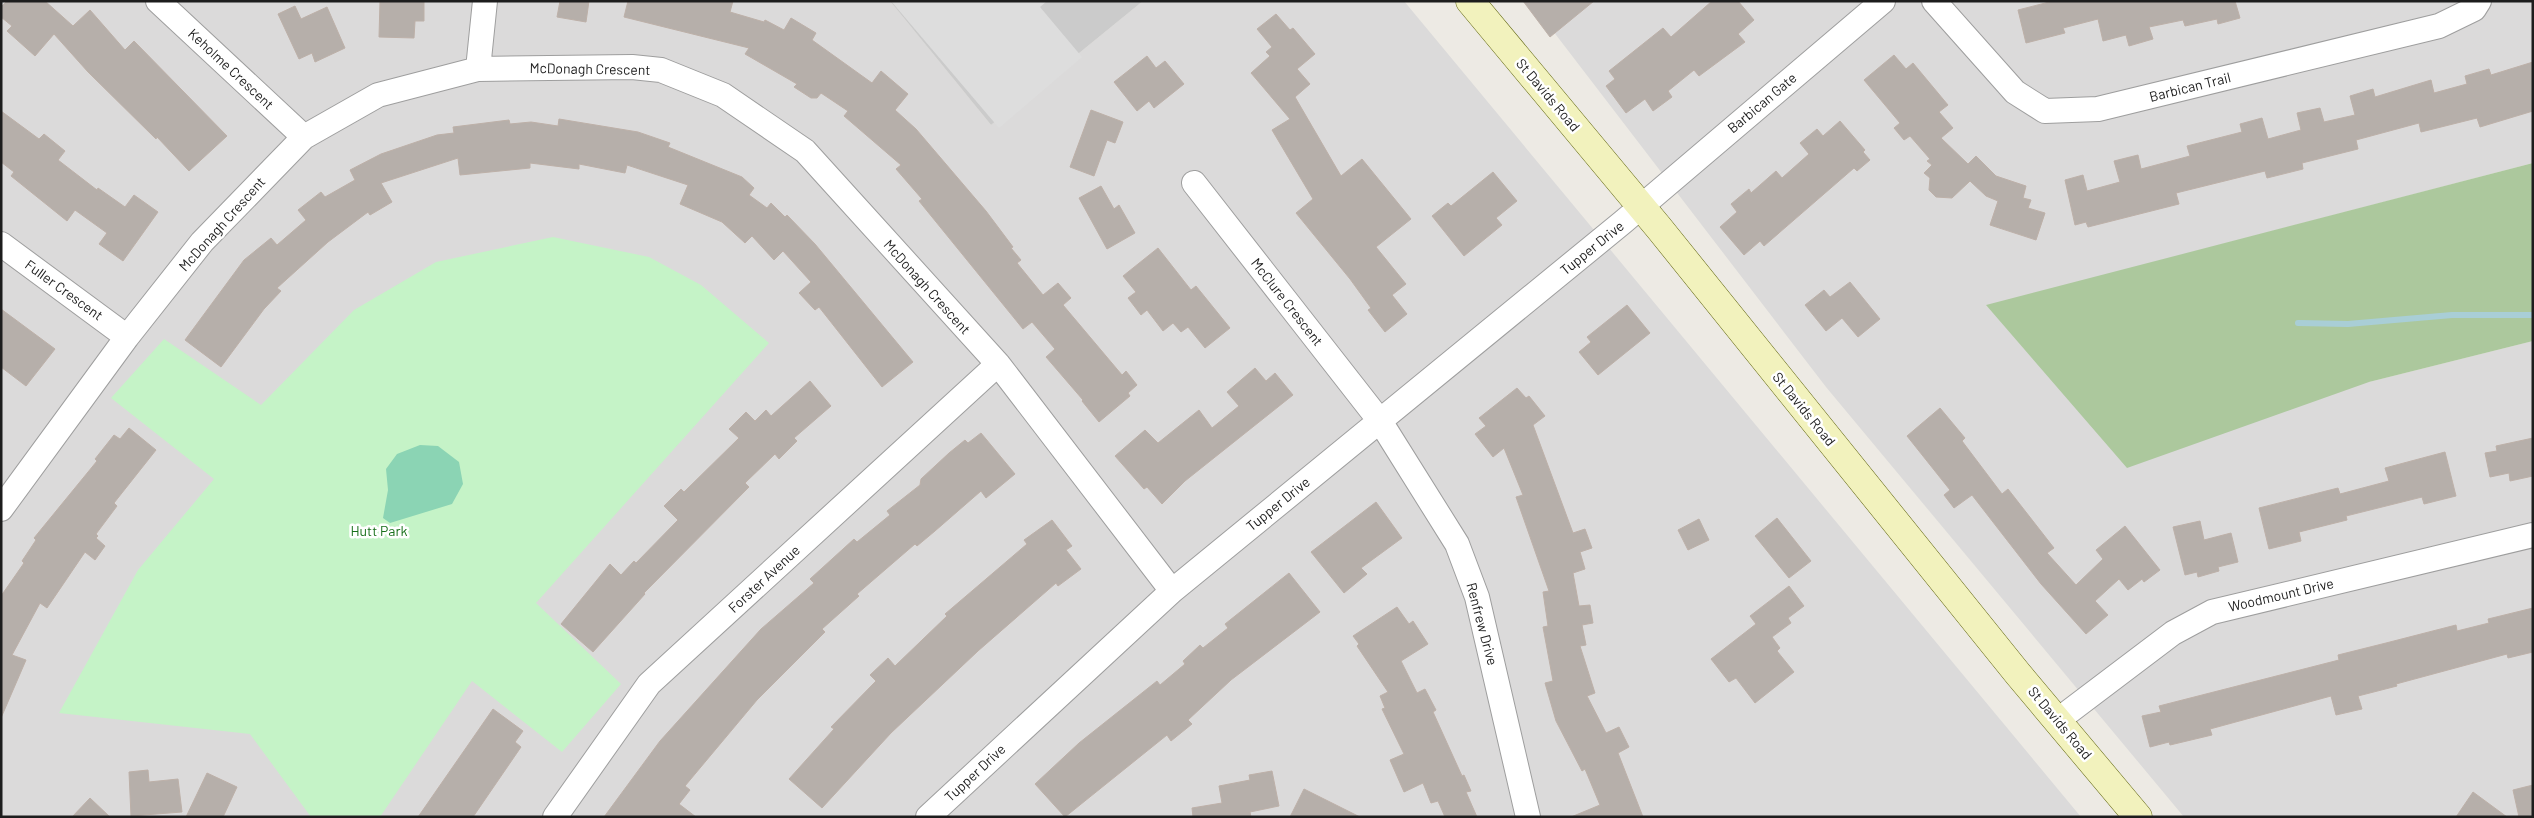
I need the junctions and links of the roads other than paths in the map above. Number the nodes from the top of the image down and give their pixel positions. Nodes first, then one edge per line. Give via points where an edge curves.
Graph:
1 (158, 1) edge
2 (485, 1) edge
3 (1470, 1) edge
4 (1883, 1) edge
5 (1934, 1) edge
6 (2479, 1) edge
7 (478, 69) junction
8 (304, 136) junction
9 (1194, 183) dead end
10 (1641, 206) junction
11 (1, 244) edge
12 (127, 337) junction
13 (998, 364) junction
14 (1380, 421) junction
15 (1, 509) edge
16 (2533, 535) edge
17 (1172, 591) junction
18 (2058, 720) junction
19 (933, 815) edge
20 (555, 817) edge
21 (1528, 817) edge
22 (2138, 817) edge

1 - 8 street, Keholme Crescent
2 - 7 street
3 - 10 main road, St Davids Road
4 - 10 street, Barbican Gate
5 - 6 street, Barbican Trail via 2015,92 2045,111 2098,109 2439,26 2474,9
7 - 8 street, McDonagh Crescent via 378,95
7 - 13 street, McDonagh Crescent via 632,67 661,70 723,95 804,151
8 - 12 street, McDonagh Crescent via 202,242
9 - 14 street, McClure Crescent
10 - 14 street, Tupper Drive
10 - 18 main road, St Davids Road
11 - 12 street, Fuller Crescent
12 - 15 street, McDonagh Crescent
13 - 17 street, McDonagh Crescent
13 - 20 street, Forster Avenue via 649,684
14 - 17 street, Tupper Drive
14 - 21 street, Renfrew Drive via 1457,544 1477,597
16 - 18 street, Woodmount Drive via 2212,612 2173,633
17 - 19 street, Tupper Drive
18 - 22 main road, St Davids Road

